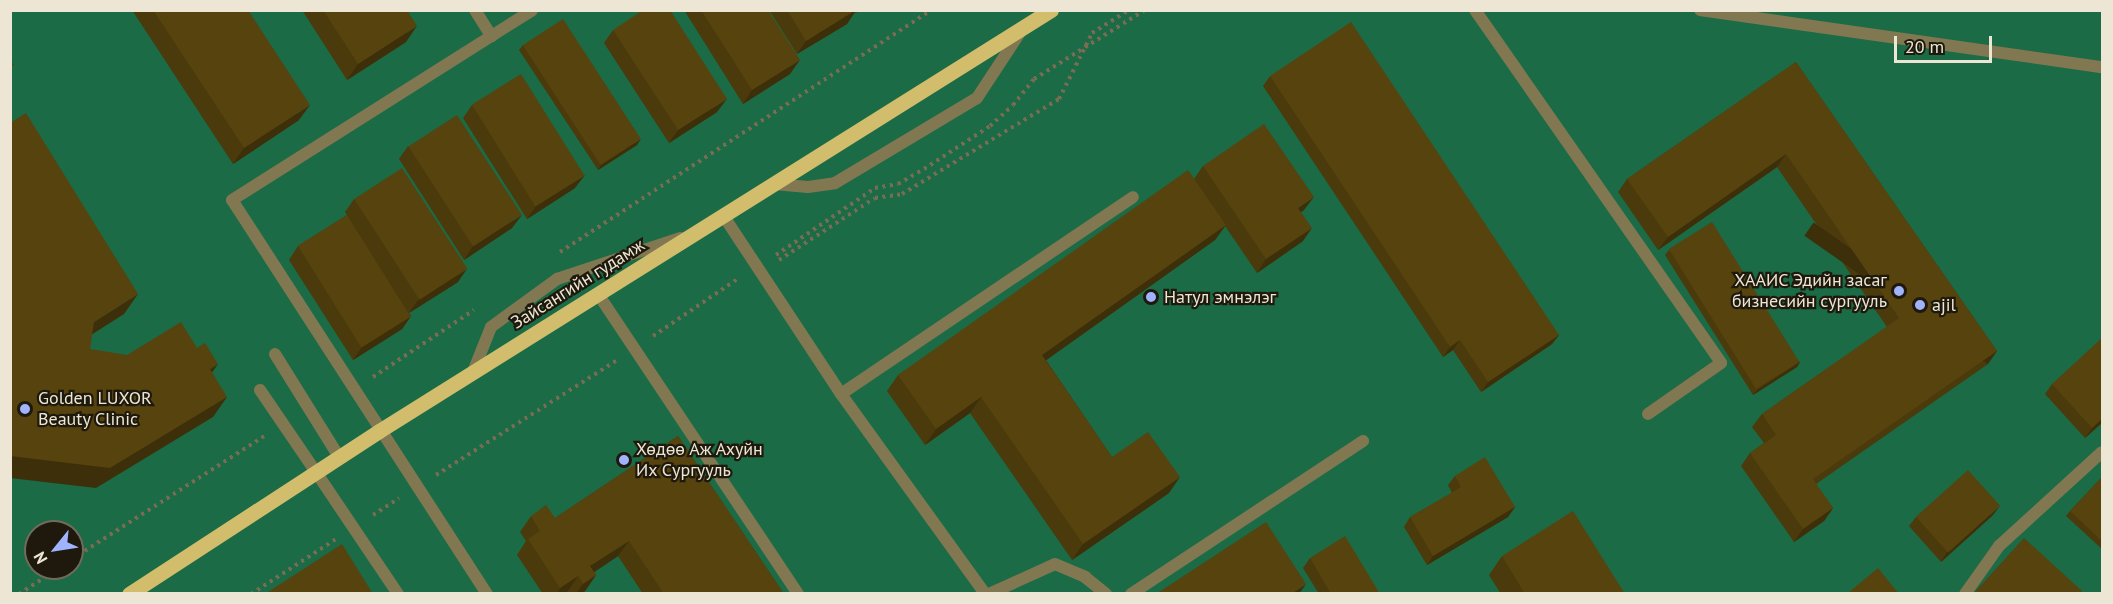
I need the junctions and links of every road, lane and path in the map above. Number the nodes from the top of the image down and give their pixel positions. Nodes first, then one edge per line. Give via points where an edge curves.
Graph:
1 (475, 10) edge
2 (532, 10) edge
3 (1051, 10) edge
4 (1129, 10) edge
5 (1146, 10) edge
6 (1475, 10) edge
7 (1700, 10) edge
8 (1024, 27) junction
9 (491, 36) junction
10 (1080, 52) junction
11 (2103, 67) edge
12 (774, 184) junction
13 (1133, 197) dead end
14 (723, 215) junction
15 (697, 232) junction
16 (756, 267) junction
17 (598, 294) junction
18 (633, 350) junction
19 (275, 354) dead end
20 (473, 372) junction
21 (260, 390) dead end
22 (841, 394) junction
23 (1648, 414) dead end
24 (379, 431) junction
25 (1364, 441) dead end
26 (2103, 452) edge
27 (339, 457) junction
28 (316, 472) junction
29 (417, 487) junction
30 (354, 527) junction
31 (40, 580) edge
32 (19, 594) edge
33 (129, 594) edge
34 (251, 594) edge
35 (398, 594) edge
36 (488, 594) edge
37 (798, 594) edge
38 (987, 594) edge
39 (1106, 594) edge
40 (1131, 594) edge
41 (1965, 594) edge

1 - 9 street
2 - 9 street
3 - 8 main road, Зайсангийн гудамж
4 - 10 path via 1092,33
5 - 10 path
6 - 23 street via 1721,363
7 - 11 street
8 - 12 main road, Зайсангийн гудамж
8 - 12 street via 977,98 835,183 808,187
9 - 24 street via 232,200
10 - 10 path via 1034,79 990,126 898,184 875,188 772,257 782,261 876,198 902,194 1059,99
12 - 14 main road, Зайсангийн гудамж
13 - 22 street
14 - 15 main road, Зайсангийн гудамж
14 - 16 street
15 - 17 main road, Зайсангийн гудамж
15 - 20 street via 557,279 491,327
16 - 18 path
16 - 22 street
17 - 18 street
17 - 20 main road, Зайсангийн гудамж
18 - 29 path
18 - 37 street
19 - 27 street
20 - 24 main road, Зайсангийн гудамж
21 - 28 street
22 - 38 street
24 - 27 main road, Зайсангийн гудамж
24 - 29 street
25 - 40 street
26 - 41 street via 1999,546
27 - 28 main road, Зайсангийн гудамж
28 - 30 street
28 - 33 main road, Зайсангийн гудамж
29 - 30 path
29 - 36 street
30 - 34 path
30 - 35 street
31 - 32 path
38 - 39 street via 1055,564 1085,577

